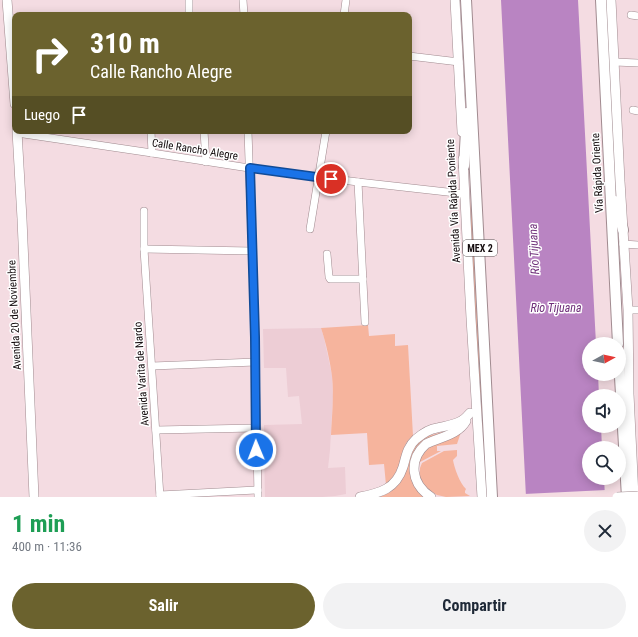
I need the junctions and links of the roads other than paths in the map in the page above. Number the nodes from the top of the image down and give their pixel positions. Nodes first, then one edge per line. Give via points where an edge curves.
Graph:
1 (7, 0) edge
2 (189, 0) edge
3 (244, 0) edge
4 (346, 0) edge
5 (455, 0) edge
6 (465, 0) edge
7 (600, 0) edge
8 (611, 0) edge
9 (189, 12) edge
10 (244, 12) edge
11 (344, 12) edge
12 (12, 16) edge
13 (412, 56) edge
14 (459, 62) junction
15 (615, 62) junction
16 (638, 64) edge
17 (470, 65) junction
18 (17, 134) edge
19 (30, 134) edge
20 (151, 134) edge
21 (204, 134) edge
22 (248, 134) edge
23 (325, 134) edge
24 (152, 153) junction
25 (206, 162) junction
26 (464, 166) junction
27 (250, 168) junction
28 (318, 177) junction
29 (358, 182) junction
30 (610, 183) junction
31 (465, 194) junction
32 (144, 211) dead end
33 (310, 229) dead end
34 (623, 230) junction
35 (623, 244) junction
36 (638, 245) edge
37 (144, 250) junction
38 (252, 251) junction
39 (327, 254) dead end
40 (363, 279) junction
41 (628, 310) junction
42 (638, 310) edge
43 (365, 322) dead end
44 (618, 337) edge
45 (256, 362) junction
46 (152, 366) junction
47 (620, 381) edge
48 (629, 394) junction
49 (477, 398) junction
50 (470, 412) junction
51 (638, 426) edge
52 (256, 428) junction
53 (156, 430) junction
54 (258, 494) edge
55 (635, 494) edge
56 (160, 496) edge
57 (34, 497) edge
58 (360, 497) edge
59 (431, 497) edge
60 (482, 497) edge
61 (492, 497) edge
62 (618, 497) edge
63 (627, 497) edge

1 - 12 main road
2 - 9 street
3 - 10 street
4 - 11 street
5 - 14 main road, Avenida Vía Rápida Poniente
6 - 17 highway, MEX 2
7 - 30 highway, Vía Rápida Oriente
8 - 15 main road
13 - 14 street
14 - 26 main road, Avenida Vía Rápida Poniente
15 - 16 street
15 - 34 main road
17 - 26 highway
17 - 61 highway, MEX 2
18 - 57 main road, Avenida 20 de Noviembre via 22,210 21,284
19 - 24 street, Calle Rancho Alegre
20 - 24 street
21 - 25 street
22 - 27 street
23 - 28 street
24 - 25 street, Calle Rancho Alegre
25 - 27 street, Calle Rancho Alegre
26 - 31 main road, Avenida Vía Rápida Poniente
27 - 28 street, Calle Rancho Alegre
27 - 38 street
28 - 29 street, Calle Rancho Alegre
28 - 33 street
29 - 31 street, Calle Rancho Alegre
29 - 40 street
30 - 34 highway
30 - 44 highway, Vía Rápida Oriente
31 - 49 main road, Avenida Vía Rápida Poniente
32 - 37 street, Avenida Varita de Nardo
34 - 35 main road
35 - 36 street
35 - 41 main road
37 - 38 street
37 - 46 street, Avenida Varita de Nardo
38 - 45 street
39 - 40 street via 330,280
40 - 43 street
41 - 42 street
41 - 48 main road
45 - 46 street
45 - 52 street
46 - 53 street, Avenida Varita de Nardo
47 - 63 highway
48 - 51 main road
48 - 55 main road
49 - 50 main road
49 - 60 main road, Avenida Vía Rápida Poniente
50 - 58 main road via 458,423 424,433 410,446 400,474 393,484 383,491
50 - 59 main road via 458,430 426,444 416,458 416,479 423,491
52 - 53 street
52 - 54 street
53 - 56 street, Avenida Varita de Nardo
54 - 56 street
55 - 62 main road, bridge

